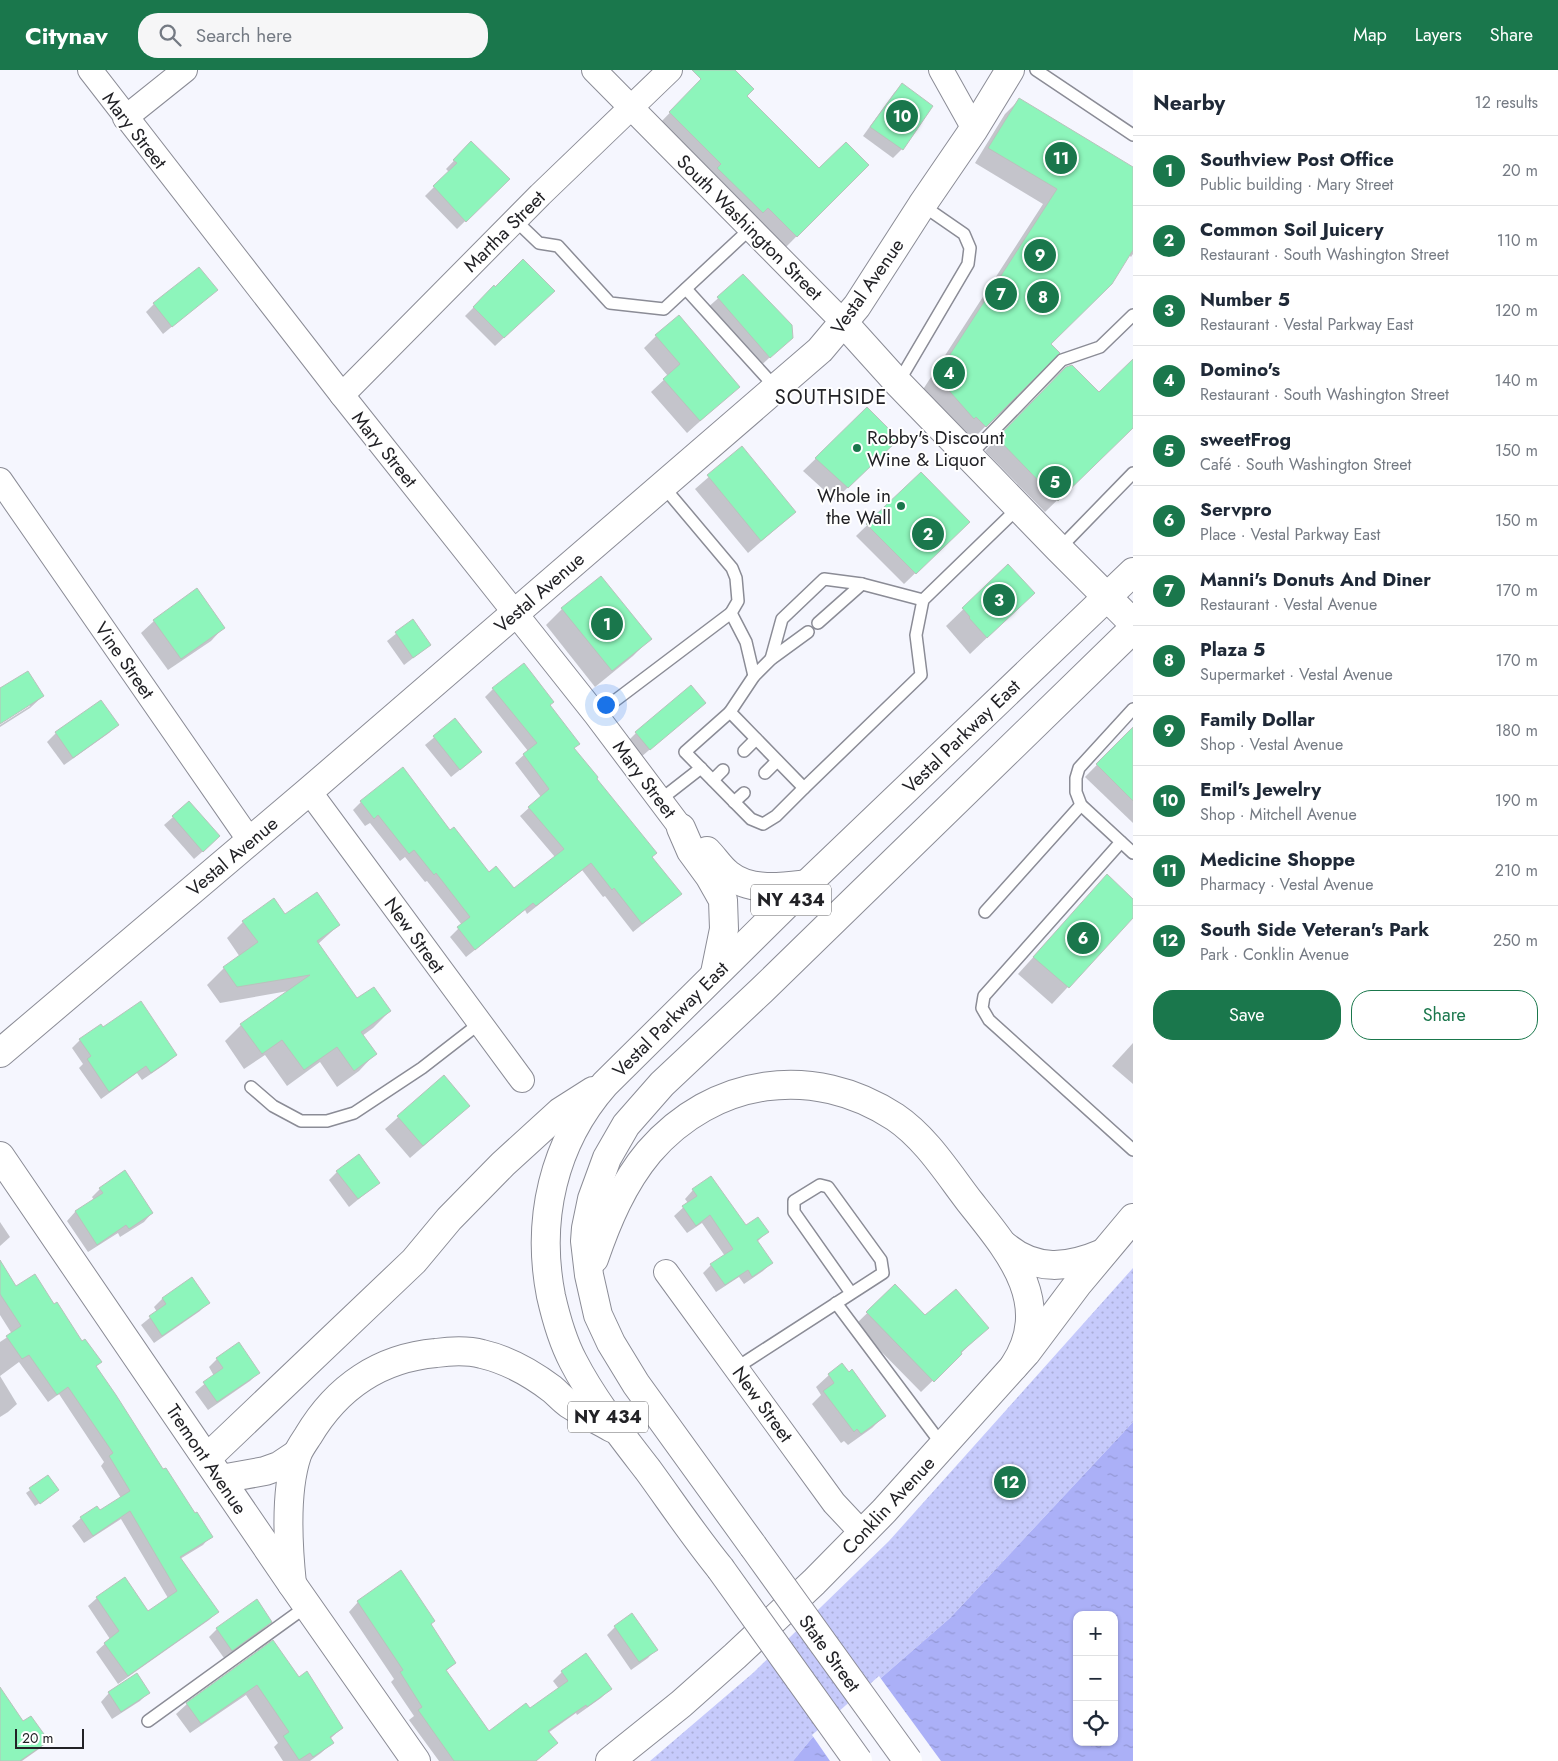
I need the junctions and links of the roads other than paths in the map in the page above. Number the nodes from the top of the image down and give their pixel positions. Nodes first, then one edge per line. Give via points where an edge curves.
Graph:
1 (90, 70) edge
2 (185, 70) edge
3 (594, 70) edge
4 (670, 70) edge
5 (941, 70) edge
6 (1010, 70) edge
7 (1036, 70) edge
8 (631, 107) junction
9 (125, 118) junction
10 (974, 129) junction
11 (1133, 136) edge
12 (922, 205) junction
13 (515, 220) junction
14 (751, 228) junction
15 (686, 289) junction
16 (1133, 315) edge
17 (843, 322) junction
18 (898, 383) junction
19 (776, 388) junction
20 (342, 395) junction
21 (968, 456) junction
22 (1133, 473) edge
23 (0, 480) edge
24 (662, 484) junction
25 (1019, 507) junction
26 (1059, 549) junction
27 (1133, 572) edge
28 (862, 584) junction
29 (1106, 596) junction
30 (923, 600) junction
31 (731, 612) junction
32 (516, 613) junction
33 (818, 623) dead end
34 (1133, 623) edge
35 (1133, 629) edge
36 (808, 632) dead end
37 (771, 659) junction
38 (754, 676) junction
39 (1133, 709) edge
40 (730, 712) junction
41 (596, 715) junction
42 (756, 739) junction
43 (744, 751) dead end
44 (777, 761) junction
45 (701, 768) junction
46 (723, 770) dead end
47 (764, 773) dead end
48 (713, 780) junction
49 (804, 788) junction
50 (309, 791) junction
51 (744, 793) dead end
52 (660, 800) junction
53 (734, 802) junction
54 (1081, 805) junction
55 (681, 828) junction
56 (250, 841) junction
57 (1121, 842) junction
58 (1133, 853) edge
59 (807, 884) junction
60 (985, 912) dead end
61 (715, 973) junction
62 (480, 1023) junction
63 (0, 1053) edge
64 (522, 1080) dead end
65 (605, 1084) junction
66 (251, 1087) dead end
67 (1133, 1150) edge
68 (0, 1156) edge
69 (1133, 1218) edge
70 (1004, 1245) junction
71 (1103, 1253) junction
72 (666, 1272) dead end
73 (589, 1275) junction
74 (851, 1293) junction
75 (836, 1303) junction
76 (1014, 1366) junction
77 (736, 1368) junction
78 (618, 1431) junction
79 (943, 1446) junction
80 (297, 1454) junction
81 (214, 1468) junction
82 (863, 1534) junction
83 (292, 1584) junction
84 (307, 1606) junction
85 (148, 1721) dead end
86 (416, 1761) edge
87 (610, 1761) edge
88 (858, 1761) edge
89 (908, 1761) edge

1 - 9 street, Mary Street
2 - 9 street
3 - 8 street, South Washington Street
4 - 8 street, Martha Street
5 - 10 street
6 - 10 main road, Vestal Avenue
7 - 11 lane
8 - 13 street, Martha Street
8 - 14 street, South Washington Street
9 - 20 street, Mary Street
10 - 12 main road, Vestal Avenue
12 - 17 main road, Vestal Avenue via 858,306
12 - 18 lane via 964,234 970,248 968,264
13 - 15 lane via 539,243 558,246 610,303 664,309
13 - 20 street, Martha Street
14 - 15 lane
14 - 17 street, South Washington Street
15 - 19 lane
16 - 21 lane via 1100,347 1062,360
17 - 18 main road, South Washington Street
17 - 19 main road, Vestal Avenue via 820,350
18 - 21 main road, South Washington Street
19 - 24 main road, Vestal Avenue
20 - 32 street, Mary Street
21 - 25 main road, South Washington Street
22 - 26 lane
23 - 56 street, Vine Street
24 - 31 lane via 732,568 738,601
24 - 32 main road, Vestal Avenue
25 - 26 main road, South Washington Street
25 - 30 lane
26 - 29 main road, South Washington Street
27 - 29 main road, Vestal Parkway East / NY 434
28 - 30 lane
28 - 33 lane
28 - 37 lane via 824,579 782,619
29 - 34 main road, South Washington Street
29 - 59 main road, Vestal Parkway East / NY 434
30 - 49 lane via 916,635 921,675
31 - 38 lane via 746,642
31 - 41 lane
32 - 41 street, Mary Street
32 - 50 main road, Vestal Avenue
35 - 73 main road, NY 434 via 637,1111 618,1136 594,1192 585,1240
36 - 37 lane
37 - 38 lane
38 - 40 lane
39 - 54 lane via 1079,768 1076,792
40 - 42 lane
40 - 45 lane via 685,752
41 - 52 street, Mary Street
42 - 43 lane
42 - 44 lane
44 - 47 lane
44 - 49 lane
45 - 48 lane
45 - 52 lane
46 - 48 lane
48 - 53 lane
49 - 53 lane via 776,816 763,824 751,819
50 - 56 main road, Vestal Avenue
50 - 62 street, New Street
51 - 53 lane
52 - 55 street, Mary Street
54 - 57 lane
54 - 60 lane
55 - 59 main road via 735,879 767,888
55 - 61 main road via 723,900 724,929
56 - 63 main road, Vestal Avenue
57 - 58 lane
57 - 67 lane via 984,996 982,1008 989,1020
59 - 61 main road, Vestal Parkway East / NY 434
61 - 65 main road, Vestal Parkway East / NY 434
62 - 64 street, New Street
62 - 66 lane via 422,1068 354,1114 328,1121 301,1121 273,1106
65 - 78 main road, Vestal Parkway East / NY 434 via 579,1118 560,1159 550,1195 544,1244 557,1324 572,1360
65 - 81 main road via 560,1112 502,1164 414,1261
68 - 81 main road, Tremont Avenue
69 - 71 main road, Conklin Avenue
70 - 71 main road via 1020,1257 1044,1264 1072,1264
70 - 73 main road via 925,1144 895,1117 836,1090 810,1085 771,1085 746,1090 706,1106 658,1142 620,1195 602,1234
70 - 76 main road via 1021,1275 1030,1311 1028,1339
71 - 76 main road, Conklin Avenue
72 - 77 street, New Street
73 - 89 main road, State Street / NY 434, bridge via 598,1315 611,1343 642,1392
74 - 74 lane via 883,1273 881,1260 828,1186 820,1185 794,1201 794,1212
74 - 75 lane
75 - 77 lane
75 - 79 lane
76 - 79 main road, Conklin Avenue
77 - 82 street, New Street via 834,1503
78 - 80 main road via 568,1404 534,1375 520,1368 479,1353 448,1352 412,1356 360,1378 327,1407
78 - 88 main road, Vestal Parkway East / NY 434, bridge
79 - 82 main road, Conklin Avenue
80 - 81 main road via 266,1471
80 - 83 main road via 290,1502
81 - 83 main road, Tremont Avenue
82 - 87 main road, Conklin Avenue via 735,1656
83 - 84 main road, Tremont Avenue
84 - 85 lane
84 - 86 main road, Tremont Avenue

